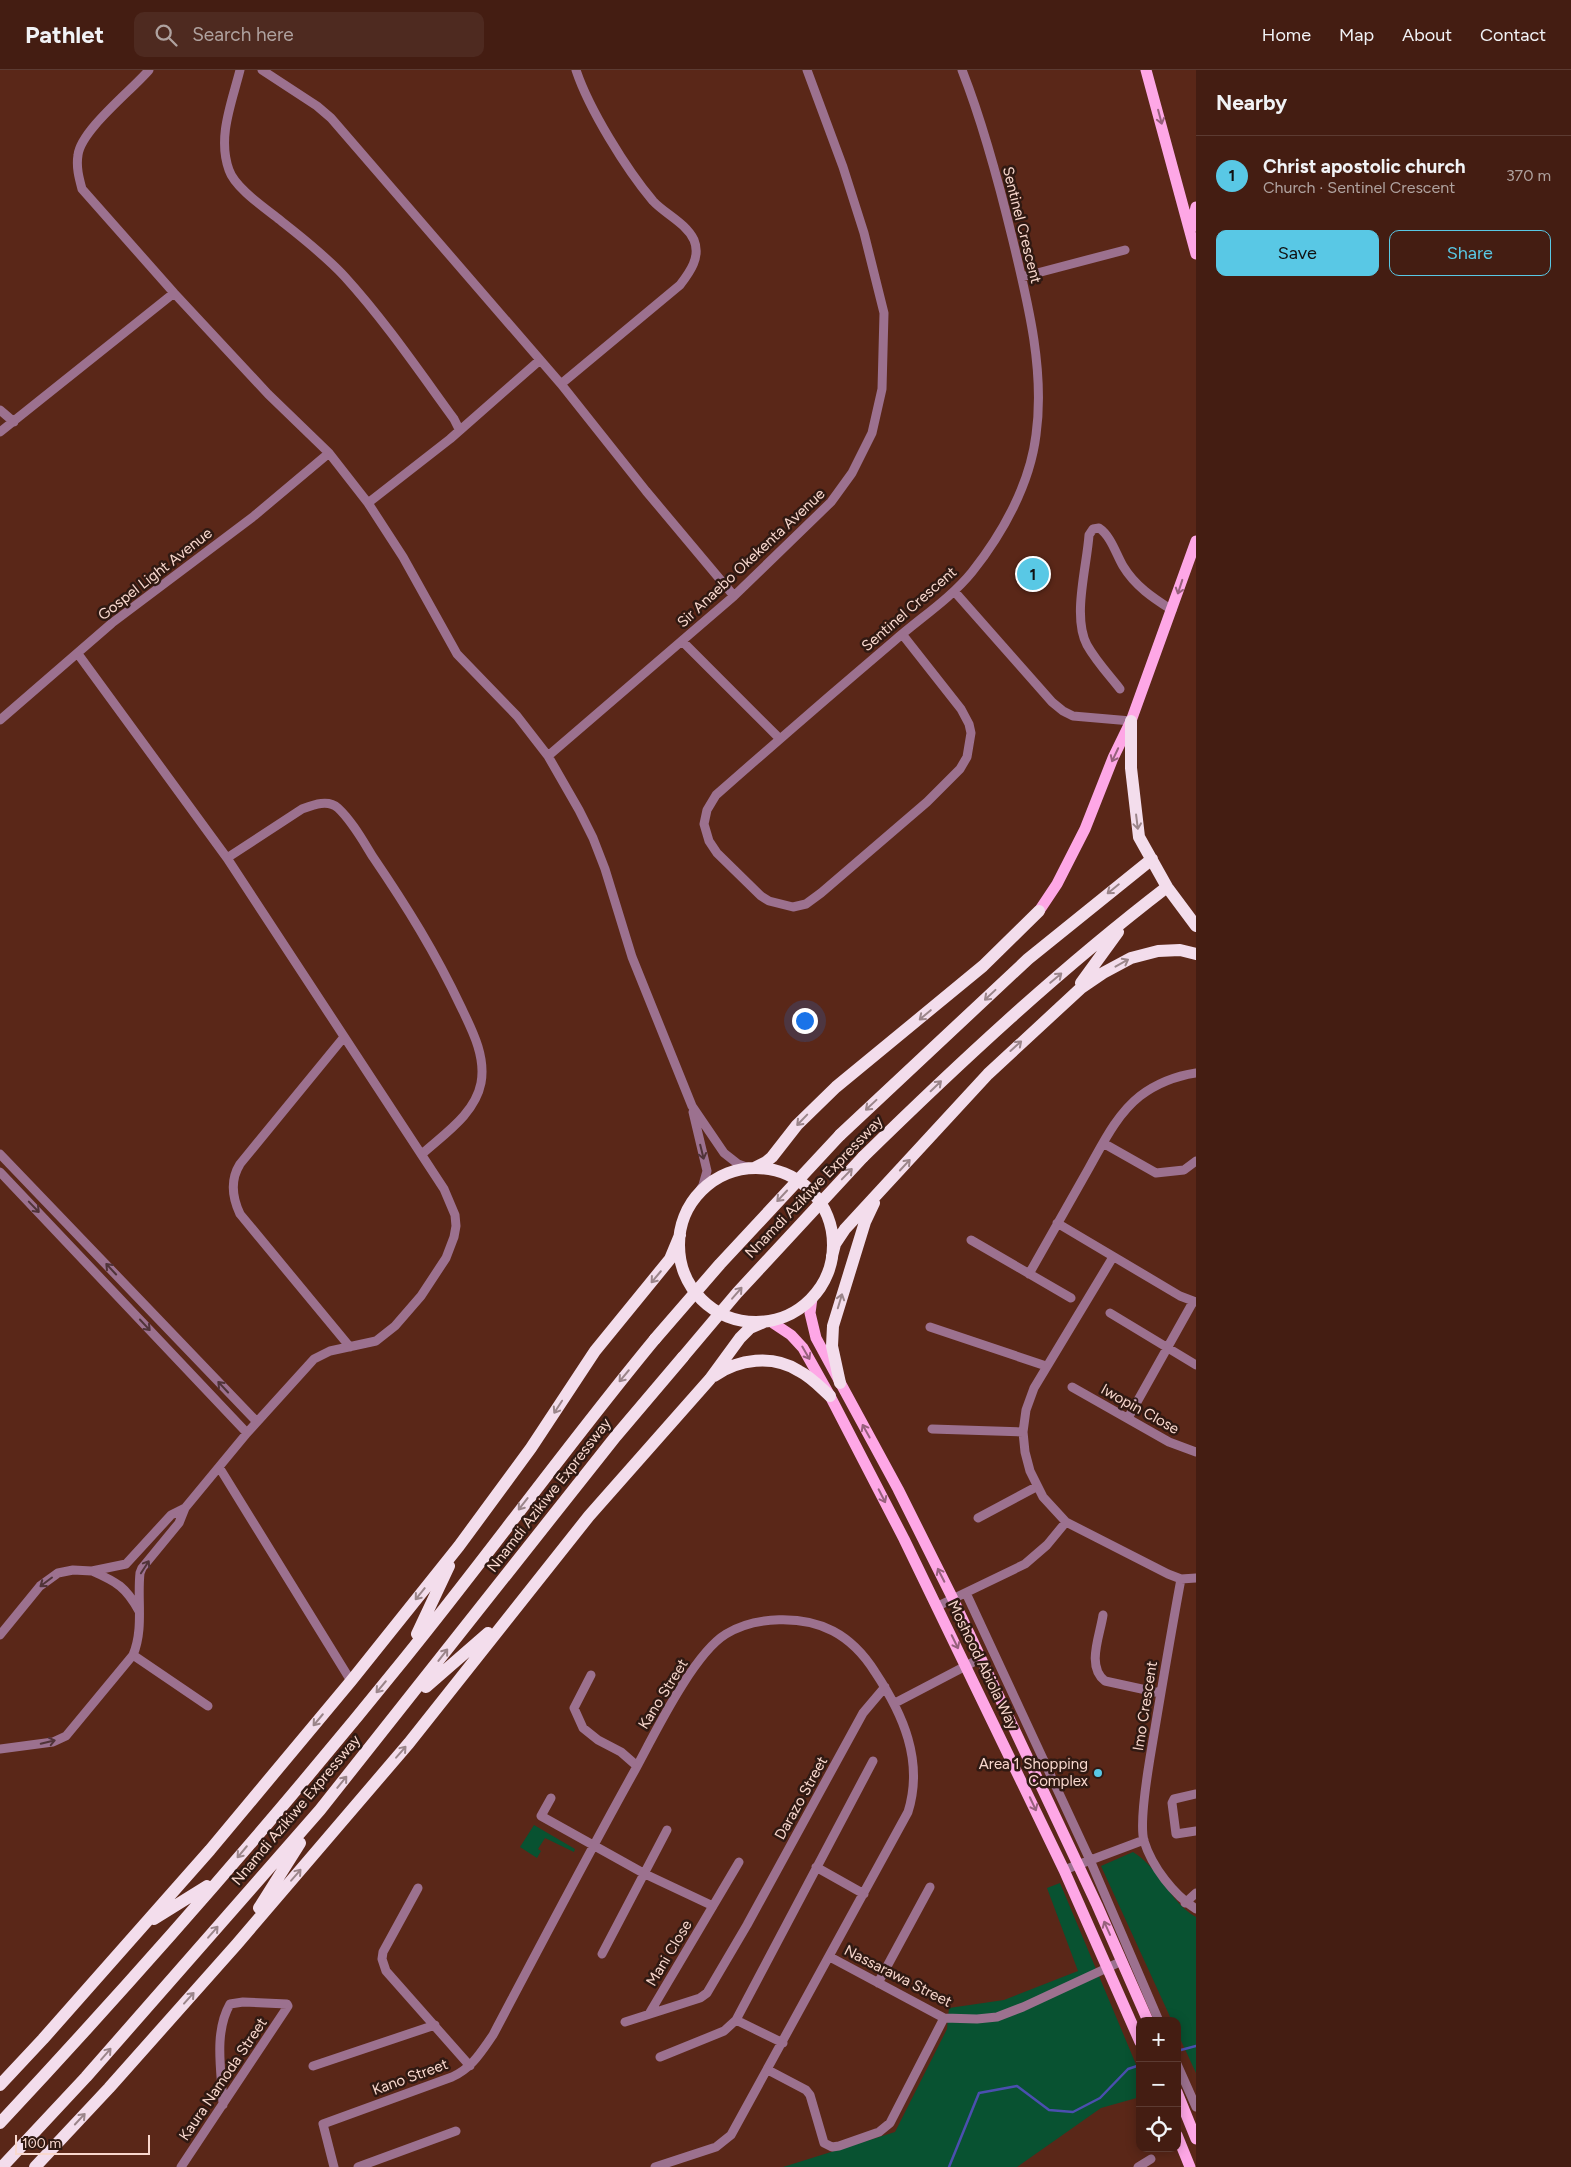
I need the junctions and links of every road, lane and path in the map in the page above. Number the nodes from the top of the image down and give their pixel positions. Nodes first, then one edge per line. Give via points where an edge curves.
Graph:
1 (149, 70) edge
2 (240, 70) edge
3 (262, 70) edge
4 (576, 70) edge
5 (962, 70) edge
6 (1146, 70) edge
7 (809, 71) edge
8 (1196, 207) edge
9 (1190, 232) junction
10 (1125, 250) dead end
11 (1196, 254) edge
12 (1022, 277) junction
13 (174, 293) junction
14 (540, 360) junction
15 (561, 384) junction
16 (0, 410) edge
17 (14, 422) junction
18 (459, 429) junction
19 (0, 432) edge
20 (329, 453) junction
21 (368, 503) junction
22 (1196, 541) edge
23 (954, 591) junction
24 (734, 596) junction
25 (1172, 610) junction
26 (902, 634) junction
27 (682, 642) junction
28 (78, 654) junction
29 (1120, 689) dead end
30 (0, 720) edge
31 (1131, 721) junction
32 (780, 739) junction
33 (548, 756) junction
34 (227, 858) junction
35 (1152, 859) junction
36 (1167, 887) junction
37 (1039, 911) joint
38 (1134, 913) junction
39 (1196, 926) edge
40 (1196, 954) edge
41 (1067, 1000) junction
42 (344, 1037) junction
43 (1196, 1073) edge
44 (692, 1106) junction
45 (1103, 1143) junction
46 (0, 1154) edge
47 (422, 1154) junction
48 (1196, 1161) edge
49 (751, 1168) junction
50 (0, 1172) edge
51 (881, 1190) junction
52 (698, 1195) junction
53 (56, 1211) junction
54 (46, 1221) junction
55 (1057, 1223) junction
56 (680, 1235) junction
57 (971, 1240) dead end
58 (832, 1256) junction
59 (1113, 1257) junction
60 (1028, 1274) junction
61 (812, 1298) junction
62 (1071, 1298) dead end
63 (1195, 1302) edge
64 (1110, 1313) dead end
65 (767, 1322) junction
66 (930, 1327) dead end
67 (350, 1347) junction
68 (1168, 1348) junction
69 (1196, 1365) edge
70 (1046, 1366) junction
71 (710, 1379) junction
72 (840, 1383) junction
73 (1072, 1387) dead end
74 (830, 1396) junction
75 (1128, 1418) junction
76 (257, 1422) junction
77 (932, 1429) dead end
78 (1023, 1432) junction
79 (247, 1433) junction
80 (1196, 1452) edge
81 (219, 1467) junction
82 (1036, 1487) junction
83 (185, 1508) junction
84 (978, 1518) dead end
85 (1066, 1522) junction
86 (459, 1546) junction
87 (92, 1571) junction
88 (1181, 1578) junction
89 (1196, 1578) edge
90 (966, 1593) junction
91 (953, 1599) junction
92 (938, 1606) junction
93 (511, 1613) junction
94 (140, 1614) junction
95 (1103, 1616) dead end
96 (0, 1635) edge
97 (133, 1655) junction
98 (405, 1658) junction
99 (981, 1658) junction
100 (966, 1666) junction
101 (591, 1675) dead end
102 (351, 1681) junction
103 (885, 1687) junction
104 (1160, 1693) junction
105 (895, 1704) junction
106 (208, 1706) dead end
107 (403, 1707) junction
108 (0, 1750) edge
109 (873, 1761) dead end
110 (637, 1766) junction
111 (1196, 1794) edge
112 (551, 1798) dead end
113 (320, 1810) junction
114 (667, 1830) dead end
115 (1196, 1832) edge
116 (1144, 1840) junction
117 (593, 1846) junction
118 (1090, 1860) junction
119 (739, 1862) dead end
120 (1078, 1864) junction
121 (816, 1867) junction
122 (1064, 1870) junction
123 (645, 1874) junction
124 (218, 1880) junction
125 (930, 1886) dead end
126 (418, 1888) dead end
127 (1196, 1893) edge
128 (864, 1894) junction
129 (1186, 1902) junction
130 (712, 1906) junction
131 (1196, 1909) edge
132 (142, 1927) junction
133 (237, 1944) junction
134 (602, 1954) dead end
135 (830, 1957) junction
136 (1122, 1961) junction
137 (1107, 1967) junction
138 (878, 1983) junction
139 (649, 2014) junction
140 (1146, 2017) edge
141 (1157, 2017) edge
142 (944, 2018) junction
143 (736, 2020) junction
144 (625, 2022) dead end
145 (435, 2025) junction
146 (1136, 2032) edge
147 (783, 2043) junction
148 (660, 2057) dead end
149 (313, 2066) dead end
150 (470, 2066) junction
151 (768, 2070) junction
152 (1181, 2073) edge
153 (0, 2085) edge
154 (1181, 2102) edge
155 (222, 2105) junction
156 (1196, 2107) edge
157 (0, 2123) edge
158 (456, 2131) dead end
159 (1196, 2139) edge
160 (1181, 2145) edge
161 (1151, 2159) dead end
162 (2, 2167) edge
163 (35, 2167) edge
164 (181, 2167) edge
165 (334, 2167) edge
166 (358, 2167) edge
167 (655, 2167) edge
168 (1138, 2167) edge
169 (1190, 2167) edge

1 - 13 street via 84,138 78,154 78,171 82,189
2 - 18 street via 224,146 229,172 245,191 344,276 398,343
3 - 14 street via 331,118
4 - 15 street via 619,153 641,187 688,232 694,242 696,256 691,271 680,285
5 - 12 street, Sentinel Crescent via 986,136
6 -> 9 main road
7 - 24 street, Sir Anaebo Okekenta Avenue via 843,167 879,289 885,336 882,388 872,433 843,487 783,551
8 - 9 main road
9 - 11 main road
10 - 12 street
12 - 23 street, Sentinel Crescent via 1039,394 1032,457 1004,526 988,551
13 - 17 street
13 - 20 street via 268,394
14 - 15 street
14 - 18 street
15 - 24 street
16 - 17 street
17 - 19 street
18 - 21 street
20 - 21 street
20 - 28 street, Gospel Light Avenue via 254,516 112,622
21 - 33 street via 403,556 457,654 517,716
22 -> 25 main road
23 - 26 street, Sentinel Crescent
23 - 31 street via 1063,711 1074,716
24 - 27 street, Sir Anaebo Okekenta Avenue
25 - 29 street via 1136,583 1105,532 1093,529 1089,535 1081,621 1087,645
25 - 31 main road
26 - 32 street, Sentinel Crescent
26 - 32 street, Sentinel Crescent via 969,724 971,733 967,757 944,786 821,893 806,904 793,907 761,896 717,853 704,824 707,810 716,795
27 - 32 street
27 - 33 street, Sir Anaebo Okekenta Avenue
28 - 30 street, Gospel Light Avenue
28 - 34 street
31 -> 35 highway via 1131,768 1138,837
31 -> 37 main road via 1085,830
33 - 44 street via 593,838 634,964
34 - 42 street
34 - 47 street via 302,809 327,803 337,807 352,826 409,908 442,966 471,1029 482,1065 480,1085 466,1114
35 - 36 highway
35 -> 98 highway, Nnamdi Azikiwe Expressway, bridge via 1028,959 840,1135 655,1338 593,1413
36 - 38 highway, Nnamdi Azikiwe Expressway
36 - 39 highway
37 -> 49 highway via 982,966 836,1087 772,1157
38 - 41 highway
107 -> 38 highway, Nnamdi Azikiwe Expressway, bridge via 616,1436 737,1292 863,1157 948,1074 1041,990
41 -> 40 highway via 1103,973 1131,958 1158,951 1180,950
51 -> 41 highway via 988,1074
42 - 47 street
42 - 67 street via 240,1164 234,1177 233,1191 240,1214
43 - 45 street via 1166,1081 1139,1097
44 - 49 street via 724,1152 738,1164
44 -> 52 street via 707,1171
45 - 48 street via 1156,1174 1184,1170
45 - 55 street
46 - 53 street
47 - 67 street via 455,1215 451,1248 421,1296 394,1326 376,1341
49 - 52 highway via 712,1182
49 - 58 highway via 786,1174 813,1194 830,1223
50 -> 54 street
51 - 58 highway via 845,1229
72 -> 51 highway via 832,1346 833,1326 865,1222
52 - 56 highway via 686,1214
53 - 54 street
76 -> 53 street
54 -> 79 street
55 - 59 street
55 - 60 street
56 - 65 highway via 680,1255 694,1292 725,1316 744,1322
56 -> 86 highway via 670,1259 595,1352 531,1448
57 - 60 street
58 - 61 highway via 822,1286
59 - 63 street
59 - 70 street
60 - 62 street
61 - 65 highway via 786,1317
61 - 72 main road, Moshood Abiola Way via 813,1330
63 - 68 street
64 - 68 street
65 - 71 highway via 745,1332
65 -> 74 main road, Moshood Abiola Way via 786,1330 796,1339
66 - 70 street
67 - 76 street via 314,1359
68 - 69 street
68 - 75 street
70 - 78 street via 1029,1402
71 - 74 highway via 723,1370 746,1362 777,1362 798,1370
71 - 93 highway via 606,1496
91 -> 72 main road, Moshood Abiola Way
73 - 75 street, Iwopin Close
74 -> 92 main road, Moshood Abiola Way
75 - 80 street, Iwopin Close via 1169,1442
76 - 79 street
77 - 78 street
78 - 82 street via 1025,1452
79 - 81 street
81 - 83 street
81 - 102 street
82 - 84 street
82 - 85 street
83 - 87 street via 171,1515 126,1564
94 -> 83 street via 142,1568 179,1523
85 - 88 street via 1154,1568
85 - 90 street via 1030,1561
86 - 98 highway
86 -> 102 highway
87 - 94 street via 113,1580 130,1594
87 -> 96 street via 58,1573 40,1586
88 - 89 street
88 - 104 street, Imo Crescent
90 - 91 street
90 - 118 street
91 - 92 street
91 - 99 main road, Moshood Abiola Way
92 -> 100 main road, Moshood Abiola Way
93 - 107 highway
133 -> 93 highway via 409,1743
94 - 97 street
95 - 104 street via 1094,1664 1100,1676 1105,1681
97 - 106 street
108 -> 97 street via 53,1742 66,1736
98 -> 124 highway, Nnamdi Azikiwe Expressway
99 - 100 street
99 - 120 main road, Moshood Abiola Way
100 - 105 street
100 -> 122 main road, Moshood Abiola Way
101 - 110 street via 574,1708 583,1728
102 -> 132 highway
103 - 105 street, Kano Street
103 - 110 street, Kano Street via 854,1646 833,1631 789,1620 743,1626 725,1634 706,1653 679,1690
103 - 139 street, Darazo Street via 863,1713 707,1993
104 - 116 street, Imo Crescent via 1145,1790
105 - 128 street, Kano Street via 912,1750 913,1798
113 -> 107 highway, Nnamdi Azikiwe Expressway
109 - 121 street
110 - 117 street, Kano Street
111 - 115 street via 1174,1799 1172,1804 1176,1834
112 - 117 street via 541,1816
113 - 133 highway
162 -> 113 highway, Nnamdi Azikiwe Expressway via 86,2077
114 - 123 street
116 - 118 street
116 - 129 street, Imo Crescent via 1156,1865
117 - 123 street
117 - 150 street, Kano Street via 493,2035
118 - 120 street
118 - 141 street
119 - 130 street, Mani Close
120 - 122 street
136 -> 120 main road, Moshood Abiola Way
121 - 128 street
121 - 143 street
122 - 137 main road, Moshood Abiola Way
123 - 130 street
123 - 134 street
124 - 132 highway
124 - 157 highway, Nnamdi Azikiwe Expressway
125 - 138 street
126 - 145 street via 382,1959 386,1971
127 - 129 street
128 - 135 street, Kano Street
129 - 131 street, Imo Crescent
130 - 139 street, Mani Close
132 - 153 highway
163 -> 133 highway
135 - 138 street, Nassarawa Street
135 - 147 street, Kano Street
136 - 137 street, Nassarawa Street
136 - 140 main road, Moshood Abiola Way
137 - 142 street, Nassarawa Street via 1059,1992 997,2017
137 - 146 main road, Moshood Abiola Way
138 - 142 street, Nassarawa Street
139 - 144 street, Darazo Street
142 - 151 street via 890,2123 879,2132 839,2146 824,2143 806,2090
143 - 147 street
143 - 148 street via 724,2031
145 - 149 street
145 - 150 street
147 - 151 street, Kano Street
150 - 165 street, Kano Street via 452,2077 323,2124
151 - 167 street, Kano Street via 731,2135 716,2147
152 - 156 street
154 - 159 main road
155 - 155 street, Kaura Namoda Street via 220,2044 223,2016 230,2004 284,2003 288,2006
155 - 164 street, Kaura Namoda Street
158 - 166 street
160 - 169 main road
161 - 168 street

